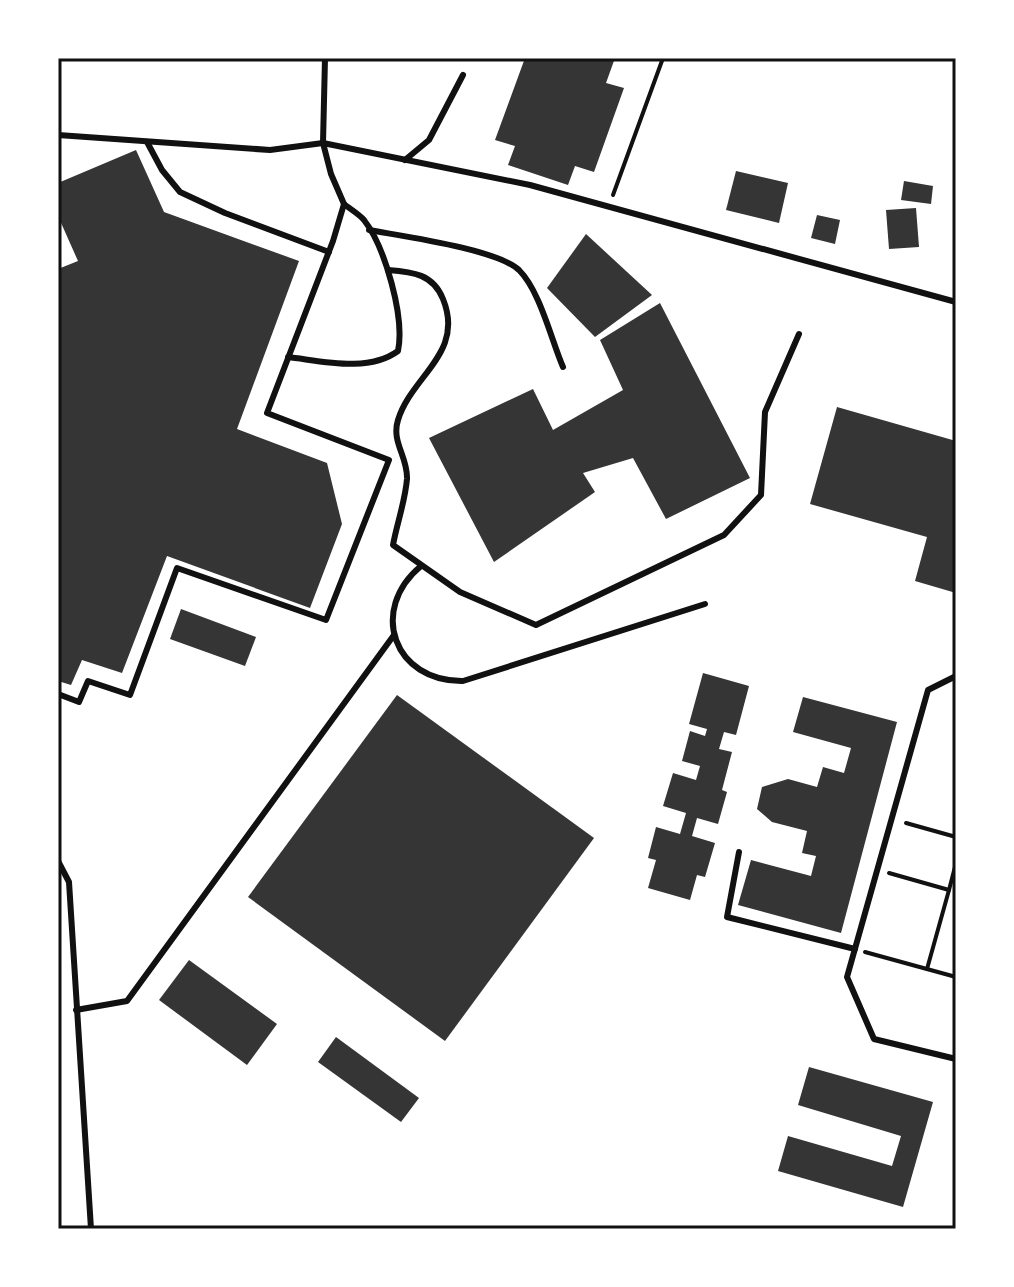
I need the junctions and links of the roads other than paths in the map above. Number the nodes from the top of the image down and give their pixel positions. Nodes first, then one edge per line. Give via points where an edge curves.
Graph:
1 (325, 58) edge
2 (463, 75) dead end
3 (58, 135) edge
4 (147, 142) junction
5 (323, 143) junction
6 (405, 160) junction
7 (344, 204) junction
8 (369, 230) junction
9 (329, 252) junction
10 (388, 270) junction
11 (956, 302) edge
12 (799, 334) dead end
13 (288, 357) junction
14 (563, 367) dead end
15 (421, 566) junction
16 (705, 604) dead end
17 (394, 635) junction
18 (956, 676) edge
19 (58, 694) edge
20 (739, 852) dead end
21 (58, 861) edge
22 (855, 949) junction
23 (76, 1010) junction
24 (956, 1059) edge
25 (91, 1229) edge

1 - 5 lane
2 - 6 lane via 429,140
3 - 4 lane
4 - 5 lane via 270,150
4 - 9 lane via 180,192
5 - 6 lane
5 - 7 lane
6 - 11 lane via 530,185
7 - 8 lane
7 - 9 lane
8 - 10 lane
8 - 14 lane via 472,249 517,268 533,290
9 - 13 lane
10 - 13 lane via 398,318 398,351 388,358 346,364
10 - 15 lane via 417,272 438,285 448,312 448,339 398,420 396,443 405,457 407,476 393,545
12 - 15 lane via 765,412 761,495 724,535 536,625 460,592
13 - 19 lane via 267,413 389,460 326,620 177,568 130,695 88,681 79,702
15 - 17 lane via 396,596
16 - 17 lane via 463,681 420,671
17 - 23 lane via 127,1001
18 - 22 lane via 928,690
20 - 22 lane via 727,917
21 - 23 lane via 69,882
22 - 24 lane via 847,977 874,1039
23 - 25 lane

